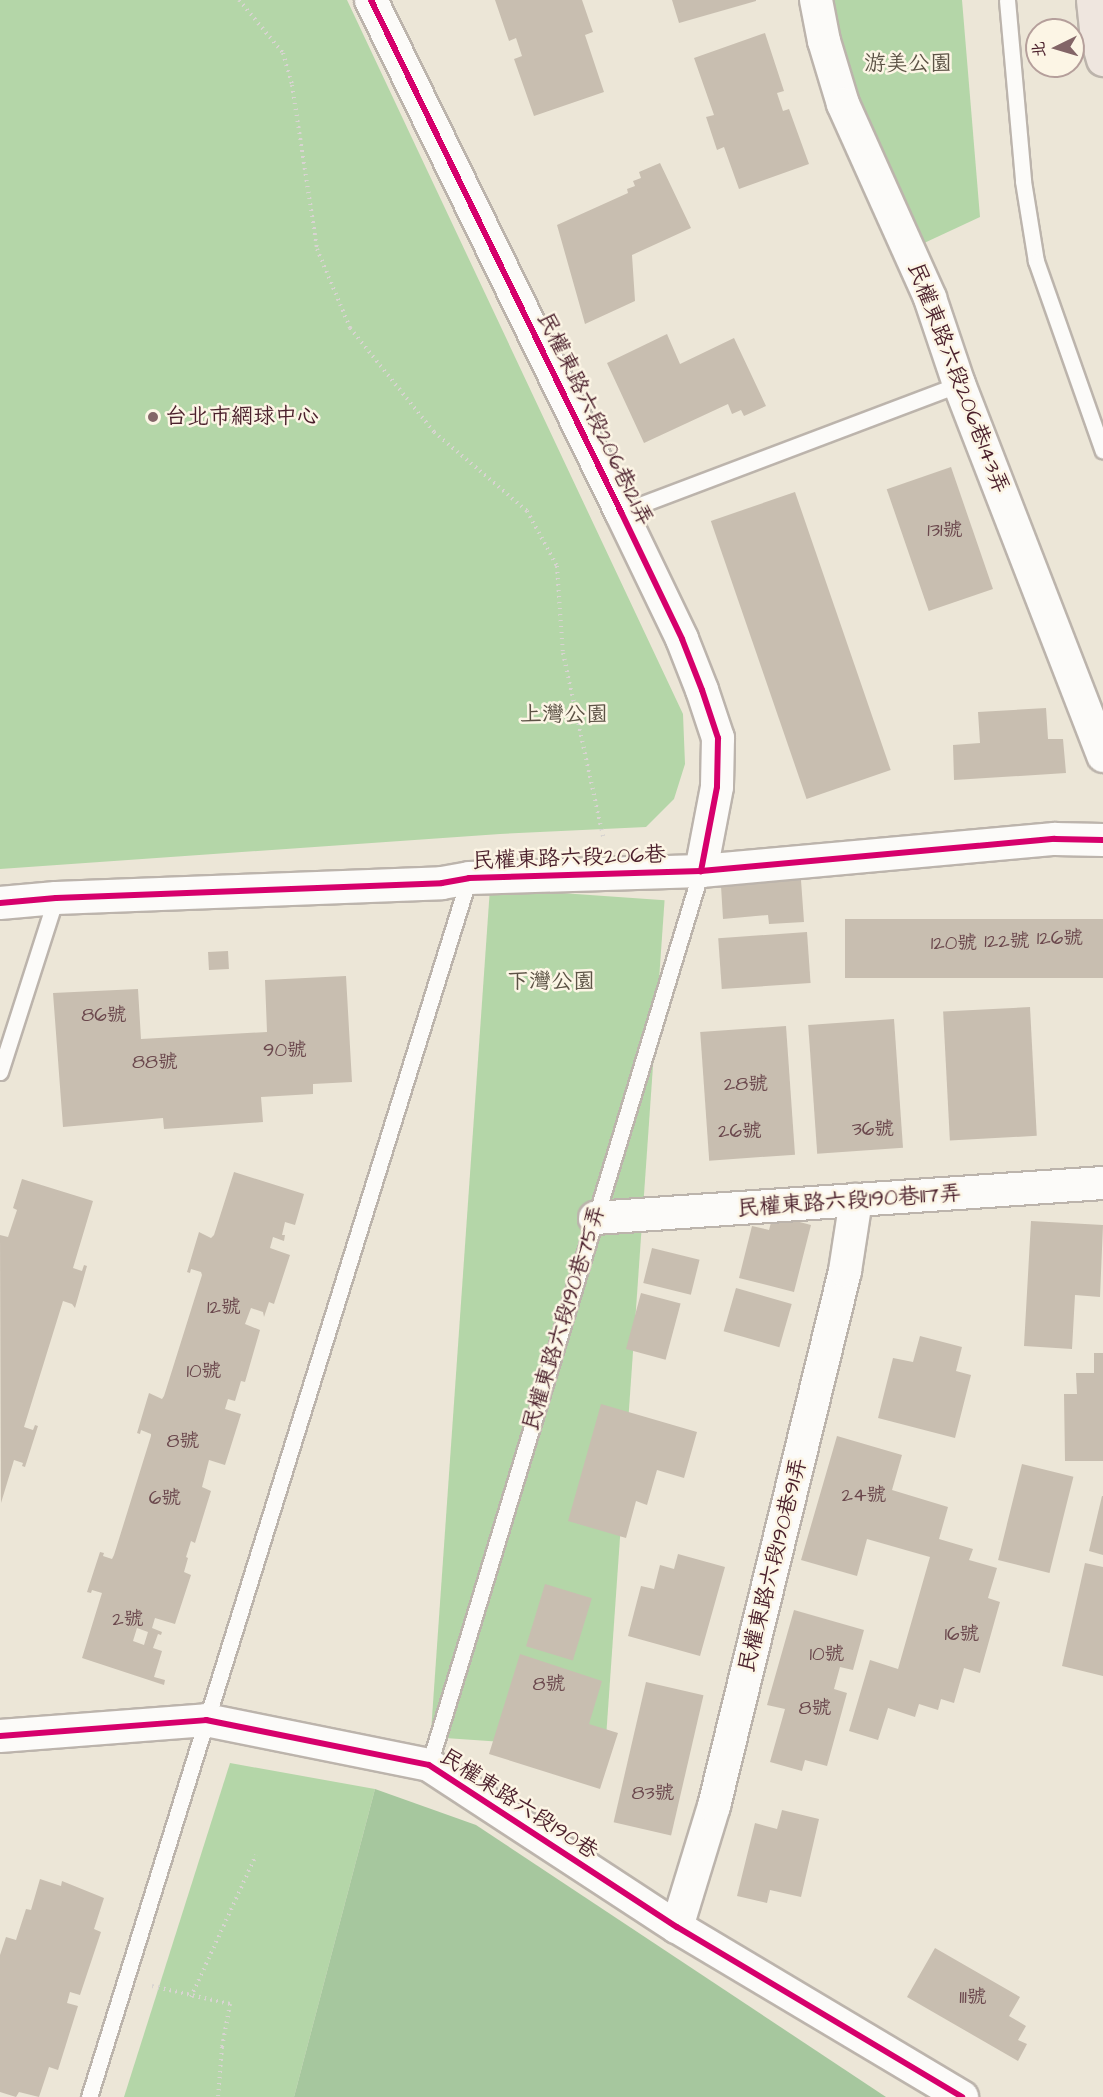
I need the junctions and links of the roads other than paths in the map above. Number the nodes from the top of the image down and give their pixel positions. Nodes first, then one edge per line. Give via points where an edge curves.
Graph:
1 (371, 0) edge
2 (816, 0) edge
3 (1007, 0) edge
4 (1093, 0) edge
5 (1103, 59) edge
6 (959, 384) junction
7 (1103, 451) edge
8 (621, 512) junction
9 (1103, 756) edge
10 (1103, 840) edge
11 (700, 871) junction
12 (469, 878) junction
13 (56, 898) junction
14 (0, 903) edge
15 (0, 1072) edge
16 (1103, 1183) edge
17 (856, 1200) junction
18 (595, 1218) junction
19 (206, 1720) junction
20 (0, 1736) edge
21 (429, 1765) junction
22 (677, 1927) junction
23 (88, 2097) edge
24 (962, 2097) edge

1 - 8 street, 民權東路六段206巷121弄
2 - 6 street, 民權東路六段206巷143弄 via 843,104 930,298
3 - 7 lane via 1023,181 1036,261
4 - 5 highway
6 - 8 lane
6 - 9 street, 民權東路六段206巷143弄
8 - 11 street, 民權東路六段206巷121弄 via 682,639 718,738 717,787
10 - 11 street, 民權東路六段206巷 via 1055,839
11 - 12 street, 民權東路六段206巷
11 - 18 lane, 民權東路六段190巷75弄
12 - 13 street, 民權東路六段206巷 via 442,883
12 - 19 lane
13 - 14 street, 民權東路六段206巷
13 - 15 lane
16 - 17 street, 民權東路六段190巷117弄
17 - 18 street, 民權東路六段190巷117弄
17 - 22 street, 民權東路六段190巷91弄 via 845,1271 716,1795
18 - 21 lane, 民權東路六段190巷75弄
19 - 20 street, 民權東路六段190巷
19 - 21 street, 民權東路六段190巷
19 - 23 lane
21 - 22 street, 民權東路六段190巷
22 - 24 street, 民權東路六段190巷

